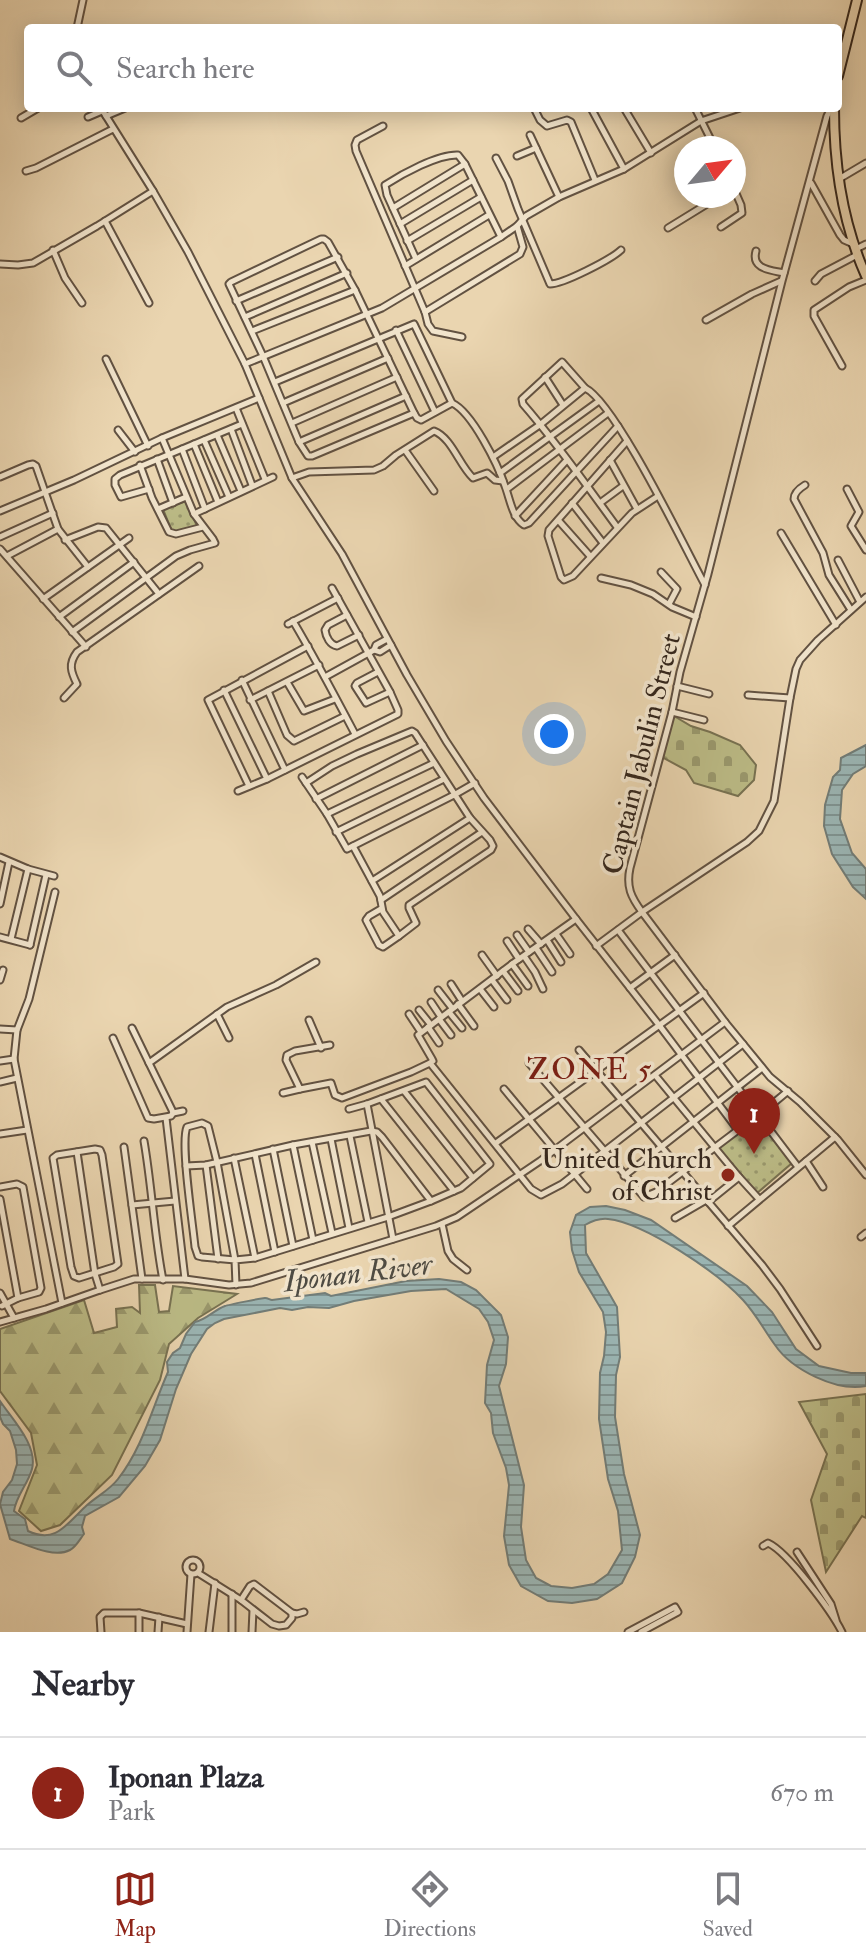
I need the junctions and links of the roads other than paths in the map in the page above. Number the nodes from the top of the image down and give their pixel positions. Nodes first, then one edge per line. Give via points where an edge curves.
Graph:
1 (83, 0) edge
2 (857, 0) edge
3 (78, 24) edge
4 (842, 60) edge
5 (31, 112) edge
6 (103, 112) edge
7 (535, 112) edge
8 (593, 112) edge
9 (626, 112) edge
10 (697, 112) edge
11 (728, 112) edge
12 (830, 112) edge
13 (832, 112) edge
14 (88, 117) dead end
15 (21, 118) dead end
16 (701, 121) junction
17 (383, 126) dead end
18 (113, 129) junction
19 (530, 135) dead end
20 (709, 136) edge
21 (536, 148) junction
22 (651, 153) junction
23 (517, 156) dead end
24 (496, 158) dead end
25 (866, 163) edge
26 (465, 164) junction
27 (624, 169) junction
28 (26, 171) dead end
29 (473, 180) junction
30 (595, 180) junction
31 (838, 180) junction
32 (810, 182) junction
33 (153, 191) junction
34 (481, 197) junction
35 (559, 197) junction
36 (393, 208) junction
37 (700, 208) edge
38 (741, 208) edge
39 (489, 215) junction
40 (523, 219) junction
41 (105, 221) junction
42 (400, 224) junction
43 (517, 226) junction
44 (721, 227) dead end
45 (668, 228) dead end
46 (501, 237) junction
47 (407, 241) junction
48 (866, 244) edge
49 (53, 250) junction
50 (621, 250) dead end
51 (855, 250) junction
52 (756, 251) dead end
53 (338, 257) junction
54 (416, 259) junction
55 (0, 264) edge
56 (405, 266) junction
57 (347, 273) junction
58 (784, 273) junction
59 (866, 278) edge
60 (782, 281) junction
61 (815, 281) dead end
62 (415, 289) junction
63 (355, 290) junction
64 (236, 301) junction
65 (82, 303) dead end
66 (149, 303) dead end
67 (425, 312) junction
68 (367, 314) junction
69 (245, 317) junction
70 (706, 320) dead end
71 (396, 330) junction
72 (252, 331) junction
73 (462, 337) dead end
74 (378, 338) junction
75 (263, 356) junction
76 (388, 358) junction
77 (106, 359) dead end
78 (245, 364) junction
79 (842, 366) dead end
80 (397, 377) junction
81 (545, 377) junction
82 (275, 382) junction
83 (587, 389) junction
84 (406, 396) junction
85 (259, 398) junction
86 (600, 400) junction
87 (283, 403) junction
88 (452, 403) junction
89 (563, 405) junction
90 (236, 408) junction
91 (435, 412) junction
92 (414, 413) junction
93 (608, 413) junction
94 (292, 423) junction
95 (242, 424) junction
96 (541, 424) junction
97 (618, 426) junction
98 (231, 429) junction
99 (118, 430) dead end
100 (217, 435) junction
101 (551, 436) junction
102 (162, 438) junction
103 (204, 440) junction
104 (627, 441) junction
105 (299, 442) junction
106 (194, 444) junction
107 (148, 446) junction
108 (182, 449) junction
109 (560, 449) junction
110 (405, 450) junction
111 (135, 452) junction
112 (169, 454) junction
113 (493, 457) junction
114 (156, 458) junction
115 (567, 460) junction
116 (610, 460) junction
117 (140, 465) junction
118 (576, 472) junction
119 (500, 473) junction
120 (0, 477) edge
121 (273, 477) dead end
122 (292, 478) junction
123 (265, 479) junction
124 (503, 481) junction
125 (252, 485) junction
126 (805, 485) dead end
127 (623, 486) junction
128 (587, 487) junction
129 (149, 489) junction
130 (506, 489) junction
131 (847, 489) dead end
132 (241, 491) junction
133 (434, 491) dead end
134 (46, 493) junction
135 (658, 496) junction
136 (186, 497) junction
137 (229, 497) junction
138 (218, 502) junction
139 (173, 503) junction
140 (572, 503) junction
141 (600, 503) junction
142 (158, 509) junction
143 (205, 509) junction
144 (637, 509) junction
145 (0, 511) edge
146 (53, 513) junction
147 (194, 514) junction
148 (515, 516) junction
149 (558, 520) junction
150 (203, 527) junction
151 (617, 527) junction
152 (58, 529) junction
153 (781, 533) dead end
154 (0, 537) edge
155 (129, 538) dead end
156 (65, 540) junction
157 (603, 543) junction
158 (120, 544) junction
159 (0, 549) edge
160 (866, 550) edge
161 (7, 556) junction
162 (590, 556) junction
163 (838, 560) dead end
164 (134, 562) junction
165 (199, 566) dead end
166 (88, 567) junction
167 (661, 572) dead end
168 (146, 577) junction
169 (601, 578) dead end
170 (705, 586) junction
171 (332, 588) dead end
172 (159, 594) junction
173 (866, 597) edge
174 (338, 598) junction
175 (43, 599) junction
176 (860, 602) junction
177 (669, 604) junction
178 (851, 610) junction
179 (347, 615) junction
180 (59, 617) junction
181 (696, 617) junction
182 (836, 625) junction
183 (72, 632) junction
184 (359, 635) junction
185 (387, 639) junction
186 (391, 645) junction
187 (308, 646) junction
188 (86, 647) junction
189 (371, 652) junction
190 (319, 665) junction
191 (378, 672) junction
192 (325, 677) junction
193 (242, 680) junction
194 (287, 682) junction
195 (677, 686) junction
196 (224, 690) junction
197 (268, 691) junction
198 (390, 692) junction
199 (709, 694) dead end
200 (748, 695) dead end
201 (64, 698) dead end
202 (790, 698) junction
203 (335, 699) junction
204 (250, 700) junction
205 (672, 712) junction
206 (345, 716) junction
207 (704, 720) dead end
208 (355, 734) junction
209 (423, 745) junction
210 (434, 762) junction
211 (285, 770) junction
212 (267, 779) junction
213 (444, 779) junction
214 (475, 783) junction
215 (249, 786) junction
216 (238, 791) dead end
217 (454, 795) junction
218 (316, 799) junction
219 (327, 814) junction
220 (470, 818) junction
221 (336, 832) junction
222 (482, 832) junction
223 (353, 846) junction
224 (0, 857) edge
225 (9, 862) junction
226 (28, 869) junction
227 (46, 875) junction
228 (54, 876) dead end
229 (372, 881) junction
230 (55, 892) dead end
231 (381, 900) junction
232 (0, 904) edge
233 (381, 909) junction
234 (642, 912) junction
235 (576, 919) junction
236 (528, 929) dead end
237 (618, 930) junction
238 (556, 934) junction
239 (517, 935) dead end
240 (399, 936) junction
241 (0, 937) edge
242 (11, 939) junction
243 (507, 941) dead end
244 (541, 944) junction
245 (596, 946) junction
246 (570, 954) dead end
247 (482, 955) dead end
248 (675, 955) junction
249 (524, 956) junction
250 (316, 962) dead end
251 (561, 962) dead end
252 (512, 964) junction
253 (3, 970) dead end
254 (503, 971) junction
255 (552, 972) dead end
256 (651, 974) junction
257 (494, 978) junction
258 (0, 980) edge
259 (451, 984) dead end
260 (528, 986) dead end
261 (480, 988) junction
262 (630, 988) junction
263 (543, 989) dead end
264 (438, 990) dead end
265 (518, 991) dead end
266 (704, 993) junction
267 (507, 1000) dead end
268 (431, 1002) dead end
269 (460, 1003) junction
270 (494, 1007) dead end
271 (419, 1010) dead end
272 (450, 1010) junction
273 (679, 1011) junction
274 (217, 1014) junction
275 (409, 1014) dead end
276 (440, 1018) junction
277 (309, 1020) dead end
278 (725, 1022) junction
279 (659, 1025) junction
280 (429, 1026) junction
281 (474, 1026) dead end
282 (132, 1028) dead end
283 (462, 1028) dead end
284 (0, 1029) edge
285 (17, 1030) junction
286 (421, 1032) junction
287 (451, 1035) dead end
288 (113, 1038) dead end
289 (229, 1038) dead end
290 (701, 1040) junction
291 (439, 1043) dead end
292 (743, 1044) junction
293 (330, 1045) dead end
294 (321, 1048) junction
295 (579, 1050) dead end
296 (681, 1055) junction
297 (14, 1059) junction
298 (0, 1061) edge
299 (149, 1063) junction
300 (430, 1063) junction
301 (529, 1063) dead end
302 (719, 1063) junction
303 (762, 1068) junction
304 (596, 1072) junction
305 (655, 1075) junction
306 (17, 1078) junction
307 (699, 1079) junction
308 (0, 1082) edge
309 (737, 1087) junction
310 (300, 1089) junction
311 (504, 1089) dead end
312 (404, 1091) junction
313 (788, 1091) junction
314 (283, 1093) dead end
315 (559, 1097) junction
316 (675, 1098) junction
317 (381, 1099) junction
318 (620, 1100) junction
319 (717, 1103) junction
320 (367, 1104) junction
321 (349, 1109) dead end
322 (183, 1111) dead end
323 (173, 1113) junction
324 (758, 1116) junction
325 (166, 1118) junction
326 (529, 1119) junction
327 (694, 1122) junction
328 (640, 1124) junction
329 (584, 1127) junction
330 (27, 1130) junction
331 (371, 1131) junction
332 (0, 1134) edge
333 (350, 1136) junction
334 (835, 1137) junction
335 (331, 1139) junction
336 (144, 1141) dead end
337 (312, 1142) junction
338 (496, 1143) junction
339 (293, 1145) junction
340 (124, 1147) dead end
341 (715, 1147) junction
342 (273, 1149) junction
343 (555, 1149) junction
344 (661, 1149) junction
345 (605, 1151) junction
346 (77, 1152) junction
347 (255, 1154) junction
348 (234, 1158) junction
349 (806, 1161) junction
350 (217, 1162) junction
351 (206, 1165) junction
352 (186, 1166) junction
353 (798, 1167) junction
354 (681, 1172) junction
355 (520, 1174) junction
356 (574, 1174) junction
357 (866, 1175) edge
358 (624, 1176) junction
359 (739, 1177) junction
360 (473, 1178) junction
361 (0, 1187) edge
362 (823, 1187) dead end
363 (587, 1189) dead end
364 (454, 1191) junction
365 (0, 1199) edge
366 (759, 1199) junction
367 (175, 1201) junction
368 (431, 1201) junction
369 (707, 1201) junction
370 (152, 1204) junction
371 (131, 1206) junction
372 (388, 1217) junction
373 (675, 1218) dead end
374 (368, 1222) junction
375 (442, 1224) junction
376 (728, 1226) junction
377 (350, 1228) junction
378 (332, 1233) junction
379 (393, 1239) junction
380 (313, 1240) junction
381 (293, 1247) junction
382 (275, 1252) junction
383 (255, 1258) junction
384 (218, 1259) junction
385 (235, 1260) junction
386 (467, 1270) dead end
387 (95, 1274) junction
388 (142, 1279) junction
389 (185, 1279) junction
390 (163, 1280) junction
391 (236, 1285) junction
392 (100, 1290) junction
393 (0, 1293) edge
394 (18, 1298) junction
395 (62, 1303) junction
396 (3, 1304) edge
397 (11, 1319) junction
398 (0, 1322) edge
399 (817, 1346) dead end
400 (763, 1546) dead end
401 (797, 1552) dead end
402 (215, 1583) junction
403 (232, 1594) junction
404 (241, 1600) junction
405 (253, 1609) junction
406 (304, 1612) dead end
407 (139, 1613) junction
408 (292, 1613) junction
409 (159, 1617) junction
410 (836, 1621) junction
411 (187, 1624) junction
412 (272, 1624) junction
413 (101, 1632) edge
414 (139, 1632) edge
415 (158, 1632) edge
416 (187, 1632) edge
417 (209, 1632) edge
418 (232, 1632) edge
419 (252, 1632) edge
420 (272, 1632) edge
421 (628, 1632) edge
422 (641, 1632) edge
423 (842, 1632) edge

1 - 3 street
2 - 4 highway
5 - 15 street
6 - 14 street
6 - 18 street
7 - 30 street via 547,126 571,122
8 - 27 street
9 - 22 street
10 - 16 street
11 - 16 street
12 - 32 street, Captain Jabulin Street
13 - 31 highway
16 - 20 street
16 - 22 street
17 - 56 street via 361,136 355,145
18 - 28 street
18 - 33 street
19 - 21 street
21 - 23 street
21 - 35 street
22 - 27 street
24 - 40 street
25 - 31 street
26 - 29 street
26 - 36 street
26 - 36 street via 458,155 450,155 386,184
27 - 30 street
29 - 34 street
29 - 42 street
30 - 35 street
31 - 51 highway
32 - 51 street via 840,235
32 - 58 street, Captain Jabulin Street
33 - 41 street
33 - 78 street
34 - 39 street
34 - 47 street
35 - 40 street
36 - 42 street
37 - 45 street
38 - 44 street via 742,213
39 - 46 street
39 - 54 street
40 - 43 street
40 - 50 street via 551,285
41 - 49 street
41 - 66 street
42 - 47 street
43 - 46 street
43 - 67 street via 520,254
46 - 62 street
47 - 54 street
48 - 51 street
49 - 55 street via 26,264
49 - 65 street
51 - 59 highway
51 - 61 street
52 - 58 street via 760,267
53 - 57 street
53 - 64 street
53 - 64 street via 324,239 231,282
54 - 56 street
56 - 62 street
57 - 63 street
57 - 69 street
58 - 60 street, Captain Jabulin Street
59 - 79 street via 814,313
60 - 70 street
60 - 170 street, Captain Jabulin Street
62 - 67 street
62 - 68 street
63 - 68 street
63 - 72 street
64 - 69 street
67 - 73 street via 433,331
68 - 74 street
68 - 75 street
69 - 72 street
71 - 74 street
71 - 88 street via 414,324
71 - 91 street
72 - 75 street
74 - 76 street
74 - 82 street
75 - 78 street
75 - 82 street
76 - 80 street
76 - 87 street
77 - 107 street
78 - 85 street
80 - 84 street
80 - 94 street
81 - 83 street via 562,362
81 - 89 street
81 - 96 street via 522,399
82 - 87 street
83 - 86 street
83 - 89 street
84 - 92 street
84 - 105 street
85 - 90 street
85 - 122 street
86 - 93 street
86 - 101 street
87 - 94 street
88 - 91 street
88 - 113 street via 462,409
89 - 96 street
90 - 95 street
90 - 102 street
91 - 92 street via 421,420
92 - 105 street via 312,456
93 - 97 street
93 - 109 street
94 - 105 street
95 - 98 street
95 - 123 street
96 - 101 street
96 - 113 street
97 - 104 street
97 - 118 street
98 - 100 street
98 - 125 street
99 - 111 street
100 - 103 street
100 - 132 street
101 - 109 street
101 - 119 street
102 - 107 street
102 - 112 street
103 - 106 street
103 - 137 street
104 - 116 street
104 - 135 street
106 - 108 street
106 - 138 street
107 - 111 street
108 - 112 street
108 - 143 street
109 - 115 street
109 - 130 street
110 - 122 street via 374,470 309,472
110 - 124 street via 436,431 473,478 487,473
110 - 133 street
111 - 134 street
112 - 114 street
112 - 136 street
113 - 119 street
114 - 117 street
114 - 139 street
115 - 118 street
115 - 148 street
116 - 127 street
116 - 128 street
117 - 129 street
117 - 129 street via 115,479 119,495
118 - 128 street
118 - 148 street via 529,523 524,525
119 - 124 street
120 - 134 street via 33,464
121 - 123 street
122 - 185 street via 342,554
123 - 125 street
124 - 130 street
125 - 132 street
126 - 178 street via 794,499
127 - 141 street
127 - 144 street
128 - 140 street
128 - 141 street
129 - 142 street
130 - 148 street
131 - 160 street via 859,512 851,526
132 - 137 street
134 - 145 street
134 - 146 street
135 - 144 street
135 - 170 street
136 - 139 street
136 - 147 street
137 - 138 street
138 - 143 street
139 - 142 street
140 - 149 street
140 - 157 street
141 - 151 street
142 - 150 street via 171,533
143 - 147 street
144 - 151 street
146 - 152 street
146 - 154 street
147 - 150 street
149 - 162 street
149 - 162 street via 548,533 561,577 573,576
150 - 168 street via 215,543 181,553
151 - 157 street
152 - 156 street
152 - 161 street
153 - 182 street
155 - 158 street
156 - 158 street via 103,527
156 - 166 street
157 - 162 street
158 - 164 street
158 - 166 street
159 - 161 street
161 - 175 street
163 - 176 street
164 - 168 street
164 - 180 street
165 - 172 street
166 - 175 street
167 - 177 street via 677,589
168 - 172 street
168 - 183 street
169 - 177 street
170 - 181 street, Captain Jabulin Street
171 - 174 street
172 - 188 street
173 - 176 street
174 - 179 street
174 - 187 street via 290,622
175 - 180 street
176 - 178 street
177 - 181 street
178 - 182 street
179 - 184 street
179 - 184 street via 328,625 326,636 337,646
180 - 183 street
181 - 195 street, Captain Jabulin Street
182 - 202 street via 800,660
183 - 188 street
184 - 189 street
185 - 186 street
185 - 189 street
186 - 189 street
186 - 214 street
187 - 190 street
187 - 193 street
188 - 201 street via 72,659 77,684
189 - 191 street
189 - 192 street
190 - 192 street
190 - 194 street
191 - 198 street
191 - 198 street via 357,683 356,690 366,703
192 - 203 street
193 - 196 street
193 - 204 street
194 - 197 street
194 - 203 street via 304,711
195 - 199 street
195 - 205 street, Captain Jabulin Street
196 - 212 street
196 - 215 street via 209,697 208,703
197 - 204 street
197 - 206 street via 294,741
198 - 208 street via 398,714
200 - 202 street
202 - 234 street via 774,801 759,831
203 - 206 street
204 - 211 street
205 - 207 street
205 - 234 street, Captain Jabulin Street via 628,875 630,895
206 - 208 street
208 - 211 street
209 - 210 street
209 - 218 street
209 - 218 street via 408,731 304,780
210 - 213 street
210 - 219 street
211 - 212 street
212 - 215 street
213 - 217 street
213 - 221 street
214 - 217 street
214 - 235 street
215 - 216 street
217 - 220 street
217 - 223 street
218 - 219 street
219 - 221 street
220 - 222 street
220 - 229 street
221 - 223 street via 345,848
222 - 231 street
222 - 240 street via 492,842 491,850 412,903 416,923
223 - 229 street
224 - 225 street
225 - 226 street
225 - 232 street
226 - 227 street
226 - 242 street
227 - 228 street
227 - 242 street via 32,945
229 - 231 street
230 - 285 street
231 - 233 street
233 - 240 street
233 - 240 street via 366,920 379,945
234 - 237 street
234 - 248 street, Captain Jabulin Street
235 - 238 street
235 - 245 street
236 - 244 street
237 - 245 street
237 - 256 street
238 - 244 street
238 - 246 street
239 - 249 street
241 - 242 street
243 - 249 street
244 - 249 street
244 - 251 street
244 - 255 street
245 - 262 street
247 - 257 street
248 - 256 street
248 - 266 street, Captain Jabulin Street
249 - 252 street
249 - 263 street
250 - 274 street
252 - 254 street
252 - 260 street
253 - 258 street
254 - 257 street
254 - 265 street
256 - 262 street
256 - 273 street
257 - 261 street
257 - 267 street
259 - 269 street
261 - 269 street
261 - 270 street
262 - 279 street
264 - 272 street
266 - 273 street
266 - 278 street, Captain Jabulin Street
268 - 276 street
269 - 272 street
269 - 281 street
271 - 280 street
272 - 276 street
272 - 283 street
273 - 279 street
273 - 290 street
274 - 289 street
274 - 299 street
275 - 286 street
276 - 280 street
276 - 287 street
277 - 294 street
278 - 290 street
278 - 292 street, Captain Jabulin Street
279 - 296 street
279 - 304 street
280 - 286 street
280 - 291 street
282 - 299 street
284 - 285 street
285 - 297 street
286 - 300 street via 419,1040 433,1060
288 - 325 street via 148,1118
290 - 296 street
290 - 302 street
292 - 302 street
292 - 303 street, Captain Jabulin Street
293 - 294 street
294 - 310 street via 287,1055
295 - 304 street
296 - 305 street
296 - 307 street
297 - 298 street
297 - 306 street
299 - 323 street
300 - 310 street via 342,1098 331,1083
300 - 338 street
301 - 315 street
302 - 307 street
302 - 309 street
303 - 309 street
303 - 313 street, Captain Jabulin Street
304 - 315 street
304 - 318 street
305 - 316 street
305 - 318 street
306 - 308 street
306 - 330 street
307 - 316 street
307 - 319 street
309 - 319 street
309 - 324 street
310 - 314 street
311 - 326 street
312 - 317 street
312 - 360 street
312 - 360 street via 428,1082 490,1164
313 - 324 street
313 - 334 street, Captain Jabulin Street
315 - 326 street
315 - 329 street
316 - 327 street
316 - 328 street
317 - 320 street
317 - 364 street
318 - 328 street
318 - 329 street
319 - 327 street
319 - 341 street via 738,1130
320 - 321 street
320 - 331 street
322 - 323 street
323 - 325 street
324 - 353 street
325 - 367 street
326 - 338 street
326 - 343 street
327 - 341 street
327 - 344 street
328 - 344 street
328 - 345 street
329 - 343 street
329 - 345 street
330 - 332 street
330 - 395 street
331 - 333 street
331 - 368 street via 382,1137
331 - 372 street
333 - 335 street
333 - 374 street
334 - 349 street
334 - 357 street, Captain Jabulin Street
335 - 337 street
335 - 377 street
336 - 370 street
337 - 339 street
337 - 378 street
338 - 355 street
339 - 342 street
339 - 380 street
340 - 371 street
341 - 354 street
341 - 359 street
342 - 347 street
342 - 381 street
343 - 355 street
343 - 356 street
344 - 354 street
344 - 358 street
345 - 356 street
345 - 358 street
346 - 387 street
346 - 387 street via 102,1152 118,1260 117,1266
346 - 387 street via 57,1155 53,1161 72,1273 76,1278
347 - 348 street
347 - 382 street
348 - 350 street
348 - 383 street
349 - 353 street
349 - 362 street
350 - 351 street
350 - 352 street via 207,1124 187,1127
350 - 385 street
351 - 352 street
351 - 384 street
352 - 384 street via 198,1256
353 - 366 street
354 - 358 street via 647,1198
354 - 369 street
355 - 356 street via 540,1196
355 - 375 street
356 - 363 street
359 - 366 street
359 - 369 street
360 - 364 street
361 - 394 street via 22,1185 41,1283 39,1292
364 - 368 street
365 - 394 street
366 - 376 street
367 - 370 street
367 - 389 street
368 - 372 street
369 - 373 street
369 - 376 street
370 - 371 street
370 - 390 street
371 - 388 street
372 - 374 street
372 - 379 street
374 - 377 street
375 - 379 street
375 - 386 street via 448,1251
376 - 399 street via 780,1289
377 - 378 street
378 - 380 street
379 - 391 street
380 - 381 street
381 - 382 street
382 - 383 street
383 - 385 street
384 - 385 street
385 - 391 street
387 - 392 street
388 - 390 street
388 - 392 street
389 - 390 street
389 - 391 street
392 - 395 street
393 - 396 street
394 - 396 street
395 - 397 street
396 - 397 street
397 - 398 street
400 - 410 street via 768,1543 782,1552
401 - 410 street via 831,1604
402 - 403 street
402 - 411 street via 195,1574
402 - 417 street
403 - 404 street
403 - 418 street
404 - 405 street
404 - 408 street via 254,1584
405 - 412 street
405 - 419 street
406 - 408 street
407 - 409 street
407 - 413 street via 102,1614
407 - 414 street
408 - 412 street via 286,1625
409 - 411 street
409 - 415 street
410 - 423 street
411 - 416 street
412 - 420 street
421 - 422 street via 676,1610

